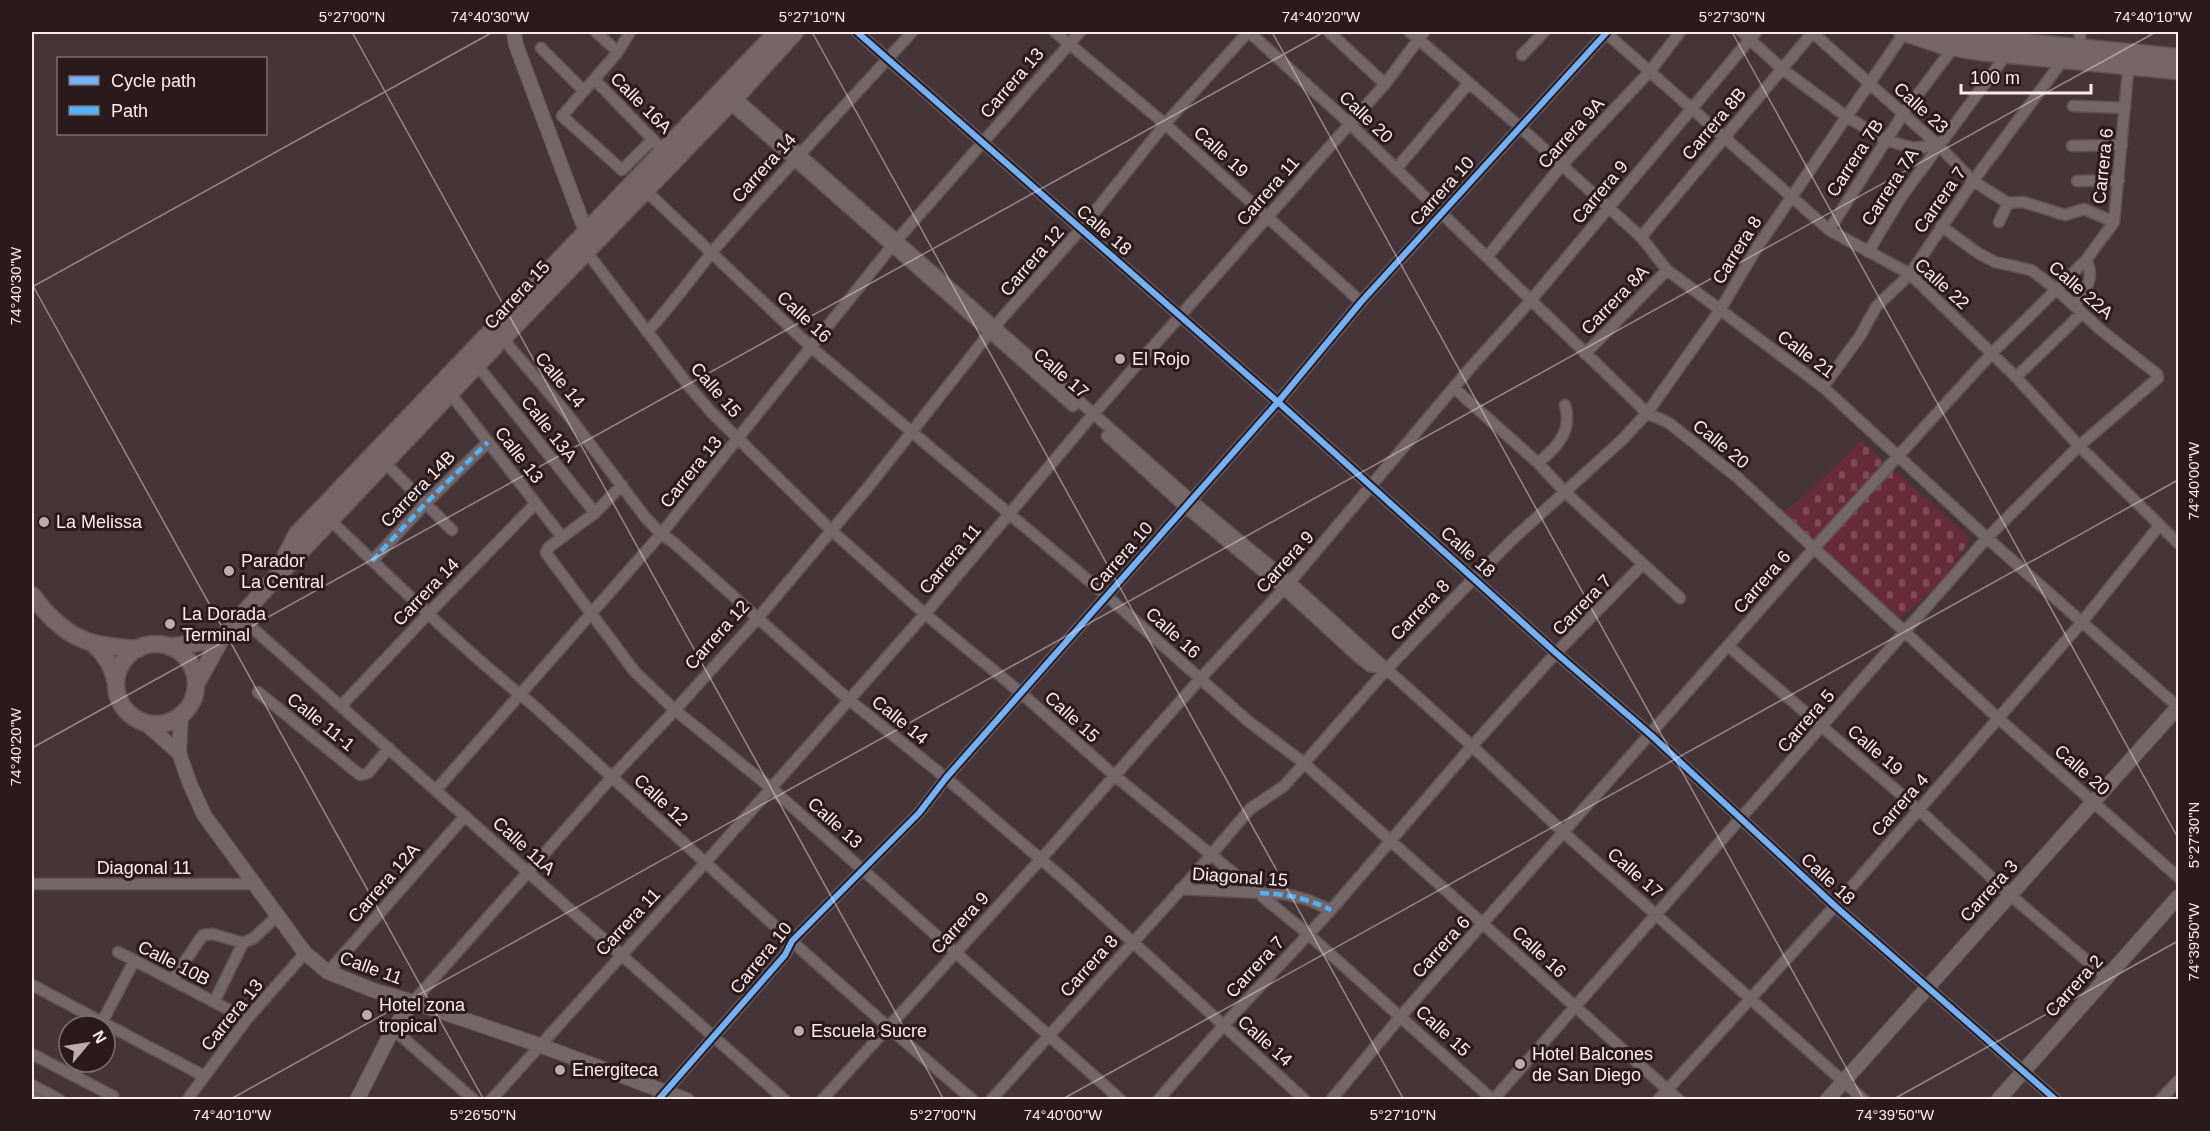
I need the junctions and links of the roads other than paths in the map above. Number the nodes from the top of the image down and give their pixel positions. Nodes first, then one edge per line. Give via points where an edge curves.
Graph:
1 (514, 32) edge
2 (596, 32) edge
3 (630, 32) edge
4 (777, 32) edge
5 (795, 32) edge
6 (857, 32) edge
7 (912, 32) edge
8 (1055, 32) edge
9 (1080, 32) edge
10 (1249, 32) edge
11 (1329, 32) edge
12 (1544, 32) edge
13 (1606, 32) edge
14 (1680, 32) edge
15 (1813, 32) edge
16 (1903, 32) edge
17 (1942, 32) edge
18 (1418, 34) edge
19 (1749, 34) edge
20 (2081, 40) edge
21 (1069, 44) junction
22 (541, 48) dead end
23 (1953, 48) junction
24 (618, 52) junction
25 (1522, 55) dead end
26 (2006, 55) junction
27 (2178, 57) edge
28 (887, 60) junction
29 (2063, 60) junction
30 (2130, 60) junction
31 (1782, 69) junction
32 (1651, 70) junction
33 (2178, 71) edge
34 (594, 80) junction
35 (1469, 83) junction
36 (1869, 83) junction
37 (1385, 84) junction
38 (584, 91) junction
39 (727, 95) junction
40 (2073, 106) dead end
41 (1691, 108) junction
42 (2125, 108) junction
43 (1903, 114) junction
44 (1847, 117) junction
45 (1349, 123) junction
46 (1165, 124) junction
47 (1521, 127) junction
48 (1724, 138) junction
49 (1886, 140) junction
50 (981, 143) junction
51 (658, 145) junction
52 (1938, 145) junction
53 (2122, 145) junction
54 (2072, 146) dead end
55 (795, 157) junction
56 (1562, 165) junction
57 (1396, 169) junction
58 (2119, 180) junction
59 (1972, 181) junction
60 (2077, 181) dead end
61 (645, 190) junction
62 (1792, 196) junction
63 (2008, 202) junction
64 (1607, 208) junction
65 (1442, 213) junction
66 (1268, 216) junction
67 (1999, 222) dead end
68 (2114, 222) junction
69 (1941, 226) junction
70 (1081, 229) junction
71 (1829, 230) junction
72 (586, 232) junction
73 (1641, 237) junction
74 (894, 244) junction
75 (586, 250) junction
76 (1868, 252) junction
77 (711, 253) junction
78 (1487, 256) junction
79 (2086, 260) junction
80 (1667, 270) junction
81 (1910, 274) junction
82 (2056, 289) junction
83 (1532, 299) junction
84 (1361, 302) junction
85 (1720, 310) junction
86 (2078, 310) junction
87 (1180, 316) junction
88 (992, 329) junction
89 (647, 332) junction
90 (503, 339) junction
91 (812, 348) junction
92 (1992, 353) junction
93 (1585, 354) junction
94 (477, 365) junction
95 (2016, 377) junction
96 (2158, 378) joint
97 (1824, 387) junction
98 (1454, 388) junction
99 (450, 393) junction
100 (1278, 402) junction
101 (1565, 405) dead end
102 (1647, 412) junction
103 (1091, 417) junction
104 (911, 431) junction
105 (738, 440) junction
106 (489, 442) junction
107 (2079, 446) junction
108 (1898, 455) junction
109 (384, 463) junction
110 (1538, 463) junction
111 (622, 485) junction
112 (1372, 486) junction
113 (1565, 492) junction
114 (536, 503) junction
115 (1188, 503) junction
116 (425, 504) junction
117 (595, 513) junction
118 (1008, 514) junction
119 (330, 520) junction
120 (2159, 526) junction
121 (452, 530) dead end
122 (831, 530) junction
123 (661, 534) junction
124 (562, 537) junction
125 (1988, 538) junction
126 (2178, 543) edge
127 (1815, 547) junction
128 (372, 561) junction
129 (1642, 565) junction
130 (1474, 578) junction
131 (1287, 585) junction
132 (268, 586) junction
133 (32, 595) edge
134 (1107, 596) junction
135 (1680, 598) dead end
136 (428, 614) junction
137 (592, 614) junction
138 (925, 614) junction
139 (240, 617) junction
140 (758, 618) junction
141 (2082, 622) junction
142 (1906, 632) junction
143 (221, 639) junction
144 (91, 642) junction
145 (1728, 646) junction
146 (170, 647) junction
147 (138, 649) junction
148 (1556, 653) junction
149 (1386, 670) junction
150 (1200, 679) junction
151 (116, 683) junction
152 (196, 684) junction
153 (258, 692) dead end
154 (1021, 693) junction
155 (520, 694) junction
156 (848, 699) junction
157 (341, 706) junction
158 (2178, 707) edge
159 (675, 710) junction
160 (182, 715) junction
161 (1998, 718) junction
162 (144, 722) junction
163 (1823, 726) junction
164 (1651, 735) junction
165 (1472, 746) junction
166 (389, 748) junction
167 (179, 753) junction
168 (1304, 763) junction
169 (1115, 776) junction
170 (612, 777) junction
171 (946, 778) junction
172 (771, 788) junction
173 (436, 790) junction
174 (2093, 801) junction
175 (1918, 809) junction
176 (465, 816) junction
177 (1742, 819) junction
178 (1563, 832) junction
179 (1390, 840) junction
180 (1210, 855) junction
181 (1041, 859) junction
182 (705, 863) junction
183 (862, 869) junction
184 (528, 872) junction
185 (2178, 877) edge
186 (32, 884) edge
187 (256, 884) junction
188 (1180, 890) junction
189 (1260, 893) junction
190 (2009, 894) junction
191 (2178, 897) edge
192 (1835, 906) junction
193 (1331, 910) junction
194 (1657, 914) junction
195 (278, 915) junction
196 (1484, 924) junction
197 (1308, 934) junction
198 (792, 941) junction
199 (243, 943) junction
200 (1132, 943) junction
201 (118, 952) dead end
202 (305, 953) junction
203 (955, 953) junction
204 (622, 954) junction
205 (134, 961) junction
206 (328, 972) junction
207 (2106, 977) junction
208 (172, 980) junction
209 (32, 985) edge
210 (1928, 987) junction
211 (1751, 998) junction
212 (214, 1002) junction
213 (413, 1002) junction
214 (1575, 1008) junction
215 (83, 1014) edge
216 (106, 1014) edge
217 (1401, 1016) junction
218 (248, 1019) junction
219 (1223, 1026) junction
220 (887, 1027) junction
221 (393, 1029) junction
222 (117, 1032) edge
223 (1050, 1035) junction
224 (713, 1038) junction
225 (539, 1045) junction
226 (32, 1054) edge
227 (2023, 1072) junction
228 (75, 1076) joint
229 (204, 1076) junction
230 (1843, 1080) junction
231 (2178, 1081) edge
232 (32, 1085) edge
233 (1667, 1089) junction
234 (113, 1096) dead end
235 (32, 1097) edge
236 (661, 1097) edge
237 (1493, 1099) edge
238 (37, 1100) edge
239 (60, 1100) edge
240 (187, 1100) edge
241 (357, 1100) edge
242 (474, 1100) edge
243 (491, 1100) edge
244 (687, 1100) edge
245 (785, 1100) edge
246 (822, 1100) edge
247 (973, 1100) edge
248 (991, 1100) edge
249 (1121, 1100) edge
250 (1158, 1100) edge
251 (1305, 1100) edge
252 (1331, 1100) edge
253 (1658, 1100) edge
254 (1679, 1100) edge
255 (1827, 1100) edge
256 (1864, 1100) edge
257 (1998, 1100) edge
258 (2056, 1100) edge
259 (2160, 1100) edge

1 - 72 main road
2 - 24 street
3 - 24 street
4 - 39 main road, Carrera 15
5 - 39 main road, Carrera 15
6 - 28 street, Calle 18
7 - 28 street, Carrera 14
8 - 21 street, Calle 19
9 - 21 street, Carrera 13
10 - 45 street, Calle 20
10 - 46 street, Carrera 12
11 - 37 street
12 - 25 street
13 - 32 street, Calle 22
13 - 47 street, Carrera 10
14 - 32 street, Carrera 9A
15 - 31 street, Carrera 8B
15 - 36 street, Calle 23
16 - 23 main road
16 - 36 street, Carrera 8
17 - 20 main road
18 - 35 street, Calle 21
18 - 37 street, Carrera 11
19 - 31 street
19 - 41 street, Carrera 9
20 - 30 main road
21 - 46 street, Calle 19
21 - 50 street, Carrera 13
22 - 38 street, Calle 16A
23 - 26 main road
23 - 43 street, Carrera 7B
24 - 34 street
26 - 29 main road
26 - 52 street, Carrera 7A
27 - 30 main road
28 - 50 street, Calle 18
28 - 55 street, Carrera 14
29 - 30 main road
29 - 59 street, Carrera 7
30 - 33 main road
30 - 42 street, Carrera 6
31 - 44 street
31 - 48 street, Carrera 8B
32 - 41 street, Calle 22
32 - 56 street, Carrera 9A
34 - 38 street
34 - 51 street, Calle 16A
35 - 47 street, Calle 21
35 - 57 street
36 - 43 street, Calle 23
36 - 44 street, Carrera 8
37 - 45 street, Carrera 11
38 - 51 street via 562,116 622,170
39 - 51 main road, Carrera 15
39 - 55 street, Calle 17
39 - 61 main road, Carrera 15
40 - 42 street
41 - 48 street, Calle 22
41 - 64 street, Carrera 9
42 - 53 street, Carrera 6
43 - 49 street, Carrera 7B
43 - 52 street, Calle 23
44 - 49 street
44 - 62 street, Carrera 8
45 - 57 street, Calle 20
45 - 66 street, Carrera 11
46 - 66 street, Calle 19
46 - 70 street, Carrera 12
47 - 56 street, Calle 21
47 - 65 street, Carrera 10
48 - 62 street, Calle 22
48 - 73 street, Carrera 8B
49 - 52 street via 1913,148
49 - 71 street, Carrera 7B
50 - 70 street, Calle 18
50 - 74 street, Carrera 13
51 - 72 main road, Carrera 15
52 - 59 street, Calle 23
52 - 76 street, Carrera 7A
53 - 54 street
53 - 58 street, Carrera 6
55 - 74 street, Calle 17
55 - 77 street, Carrera 14
56 - 64 street, Calle 21
56 - 78 street, Carrera 9A
57 - 65 street, Calle 20
58 - 60 street
58 - 68 street, Carrera 6
59 - 63 street, Calle 23
59 - 69 street, Carrera 7
61 - 75 main road, Carrera 15
61 - 77 street, Calle 16
62 - 71 street, Calle 22
62 - 85 street, Carrera 8
63 - 67 street
63 - 68 street, Calle 23 via 2023,202 2065,215 2084,209
64 - 73 street, Calle 21
64 - 83 street, Carrera 9
65 - 78 street, Calle 20
65 - 84 street, Carrera 10
66 - 84 street, Calle 19
66 - 87 street, Carrera 11
68 - 79 street, Carrera 6
69 - 81 street, Carrera 7
69 - 82 street, Calle 22A via 1978,253 1995,262 2031,270
70 - 87 street, Calle 18
70 - 88 street, Carrera 12
71 - 76 street, Calle 22
72 - 132 main road, Carrera 15 via 297,534
73 - 80 street, Calle 21
74 - 88 street, Calle 17
74 - 91 street, Carrera 13
75 - 89 street, Calle 15
75 - 90 main road, Carrera 15
76 - 81 street, Calle 22
77 - 89 street, Carrera 14
77 - 91 street, Calle 16
78 - 83 street, Calle 20
79 - 82 street, Carrera 6
79 - 86 street via 2091,277
80 - 85 street, Calle 21
80 - 93 street, Carrera 8A
81 - 92 street, Calle 22
81 - 97 street, Carrera 7 via 1876,307
82 - 86 street, Calle 22A
82 - 92 street, Carrera 6
83 - 93 street, Calle 20
83 - 98 street, Carrera 9
84 - 100 street, Carrera 10
85 - 97 street, Calle 21
85 - 102 street, Carrera 8
86 - 95 street
86 - 96 street, Calle 22A
87 - 100 street, Calle 18
87 - 103 street, Carrera 11
88 - 103 street, Calle 17
88 - 104 street, Carrera 12
89 - 105 street, Calle 15
90 - 94 main road, Carrera 15
90 - 111 street, Calle 14
91 - 104 street, Calle 16
91 - 105 street, Carrera 13
92 - 95 street, Calle 22
92 - 108 street, Carrera 6
93 - 102 street, Calle 20
94 - 99 main road, Carrera 15
94 - 117 street, Calle 13A
95 - 107 street, Calle 22
96 - 107 street, Carrera 5
97 - 108 street, Calle 21
98 - 110 street
98 - 112 street, Carrera 9
99 - 106 street, Calle 13
99 - 109 main road, Carrera 15
100 - 112 street, Calle 18
100 - 115 street, Carrera 10
101 - 110 street via 1567,429
102 - 113 street, Carrera 8
102 - 127 street, Calle 20 via 1669,423 1730,471
103 - 115 street, Calle 17
103 - 118 street, Carrera 11
104 - 118 street, Calle 16
104 - 122 street, Carrera 12
105 - 122 street, Calle 15
105 - 123 street, Carrera 13
106 - 114 street, Calle 13
106 - 116 street, Carrera 14B
107 - 120 street, Calle 22
107 - 125 street, Carrera 5
108 - 125 street, Calle 21
108 - 127 street, Carrera 6
109 - 116 street
109 - 119 main road, Carrera 15
110 - 113 street
111 - 117 street
111 - 123 street, Calle 14
112 - 130 street, Calle 18
112 - 131 street, Carrera 9
113 - 129 street
113 - 130 street, Carrera 8
114 - 124 street, Calle 13
114 - 136 street, Carrera 14
115 - 131 street, Calle 17
115 - 134 street, Carrera 10
116 - 121 street
116 - 128 street, Carrera 14B
117 - 124 street
118 - 134 street, Calle 16
118 - 138 street, Carrera 11
119 - 128 street, Calle 12
119 - 132 main road, Carrera 15
120 - 126 street, Calle 22
120 - 141 street, Carrera 4
122 - 138 street, Calle 15
122 - 140 street, Carrera 12
123 - 137 street, Carrera 13
123 - 140 street, Calle 14
124 - 137 street, Calle 13 via 546,553
125 - 141 street, Calle 21
125 - 142 street, Carrera 5
127 - 142 street, Calle 20
127 - 145 street, Carrera 6
128 - 136 street, Calle 12
129 - 135 street
129 - 148 street, Carrera 7
130 - 148 street, Calle 18
130 - 149 street, Carrera 8
131 - 149 street, Calle 17
131 - 150 street, Carrera 9
132 - 139 main road, Carrera 15
133 - 144 main road via 57,622
134 - 150 street, Calle 16
134 - 154 street, Carrera 10
136 - 155 street, Calle 12
136 - 157 street, Carrera 14
137 - 155 street, Carrera 13
137 - 159 street, Calle 13 via 635,672
138 - 154 street, Calle 15
138 - 156 street, Carrera 11
139 - 143 main road, Carrera 15
139 - 157 street, Calle 11A
140 - 156 street, Calle 14
140 - 159 street, Carrera 12
141 - 158 street, Calle 21
141 - 161 street, Carrera 4
142 - 161 street, Calle 20
142 - 163 street, Carrera 5
143 - 146 main road
143 - 152 main road, Carrera 15
144 - 147 main road
144 - 151 main road via 106,657
145 - 163 street, Calle 19
145 - 164 street, Carrera 6
146 - 147 main road
146 - 152 main road via 186,658
147 - 151 main road via 123,663
148 - 164 street, Calle 18
148 - 165 street, Carrera 7
149 - 165 street, Calle 17
149 - 168 street, Carrera 8
150 - 168 street, Calle 16
150 - 169 street, Carrera 9
151 - 162 main road via 121,703
152 - 160 main road via 192,701
153 - 166 street, Calle 11-1 via 360,775
154 - 169 street, Calle 15
154 - 171 street, Carrera 10
155 - 170 street, Calle 12
155 - 173 street, Carrera 13
156 - 171 street, Calle 14
156 - 172 street, Carrera 11
157 - 166 street, Calle 11A
158 - 174 main road, Carrera 3
159 - 170 street, Carrera 12
159 - 172 street, Calle 13
160 - 162 main road via 164,724
160 - 167 main road, Calle 11
161 - 174 street, Calle 20
161 - 175 street, Carrera 4
162 - 167 main road, Calle 11
163 - 175 street, Calle 19
163 - 177 street, Carrera 5
164 - 177 street, Calle 18
164 - 178 street, Carrera 6
165 - 178 street, Calle 17
165 - 179 street, Carrera 7
166 - 173 street, Calle 11A
167 - 187 main road, Calle 11 via 204,815
168 - 179 street, Calle 16
168 - 180 street, Carrera 8 via 1284,786 1250,809
169 - 180 street, Calle 15
169 - 181 street, Carrera 9
170 - 182 street, Calle 12
170 - 184 street, Carrera 12
171 - 181 street, Calle 14
171 - 183 street, Carrera 10 via 919,813
172 - 182 street, Carrera 11
172 - 183 street, Calle 13
173 - 176 street, Calle 11A
174 - 185 street, Calle 20
174 - 190 main road, Carrera 3
175 - 190 street, Calle 19
175 - 192 street, Carrera 4
176 - 184 street, Calle 11A
176 - 206 street, Carrera 12A
177 - 192 street, Calle 18
177 - 194 street, Carrera 5
178 - 194 street, Calle 17
178 - 196 street, Carrera 6
179 - 193 street, Carrera 7
179 - 196 street, Calle 16
180 - 188 street, Carrera 8
180 - 189 street, Calle 15
181 - 200 street, Calle 14
181 - 203 street, Carrera 9
182 - 198 street, Calle 12
182 - 204 street, Carrera 11
183 - 198 street, Carrera 10
183 - 203 street, Calle 13
184 - 204 street, Calle 11A
184 - 213 street, Carrera 12
186 - 187 street, Diagonal 11
187 - 195 main road, Calle 11
188 - 189 street, Diagonal 15
188 - 200 street, Carrera 8
189 - 193 street, Diagonal 15 via 1285,894
189 - 197 street, Calle 15
190 - 207 street, Calle 19
190 - 210 main road, Carrera 3
191 - 207 main road, Carrera 2
192 - 210 street, Calle 18
192 - 211 street, Carrera 4
193 - 197 street, Carrera 7
194 - 211 street, Calle 17
194 - 214 street, Carrera 5
195 - 199 street
195 - 202 main road, Calle 11
196 - 214 street, Calle 16
196 - 217 street, Carrera 6
197 - 217 street, Calle 15
197 - 219 street, Carrera 7
198 - 220 street, Calle 12
198 - 224 street, Carrera 10 via 778,963
199 - 208 street via 203,935
199 - 212 street
200 - 219 street, Calle 14
200 - 223 street, Carrera 8
201 - 205 street, Calle 10B
202 - 206 main road, Calle 11
202 - 218 street, Carrera 13
203 - 220 street, Carrera 9
203 - 223 street, Calle 13
204 - 224 street, Calle 11A
204 - 225 street, Carrera 11
205 - 208 street, Calle 10B
205 - 216 street
206 - 213 main road, Calle 11
207 - 227 main road, Carrera 2
208 - 212 street, Calle 10B
209 - 215 street
210 - 227 street, Calle 18
210 - 230 main road, Carrera 3
211 - 230 street, Calle 17
211 - 233 street, Carrera 4
212 - 218 street, Calle 10B
213 - 221 main road, Carrera 12
213 - 225 main road, Calle 11
214 - 233 street, Calle 16
214 - 237 street, Carrera 5
217 - 237 street, Calle 15
217 - 252 street, Carrera 6
218 - 229 street, Carrera 13
219 - 250 street, Carrera 7
219 - 251 street, Calle 14
220 - 246 street, Carrera 9
220 - 247 street, Calle 12
221 - 241 main road, Carrera 12
221 - 242 street
222 - 229 street
223 - 248 street, Carrera 8
223 - 249 street, Calle 13
224 - 236 street, Carrera 10
224 - 245 street, Calle 11A
225 - 236 main road, Calle 11 via 644,1083
225 - 243 street, Carrera 11
226 - 228 street
227 - 257 main road, Carrera 2
227 - 258 street, Calle 18
228 - 234 street
229 - 240 street, Carrera 13
230 - 255 main road, Carrera 3
230 - 256 street, Calle 17
231 - 259 street
232 - 239 street
233 - 253 street, Carrera 4
233 - 254 street, Calle 16
235 - 238 street
236 - 244 main road, Calle 11

